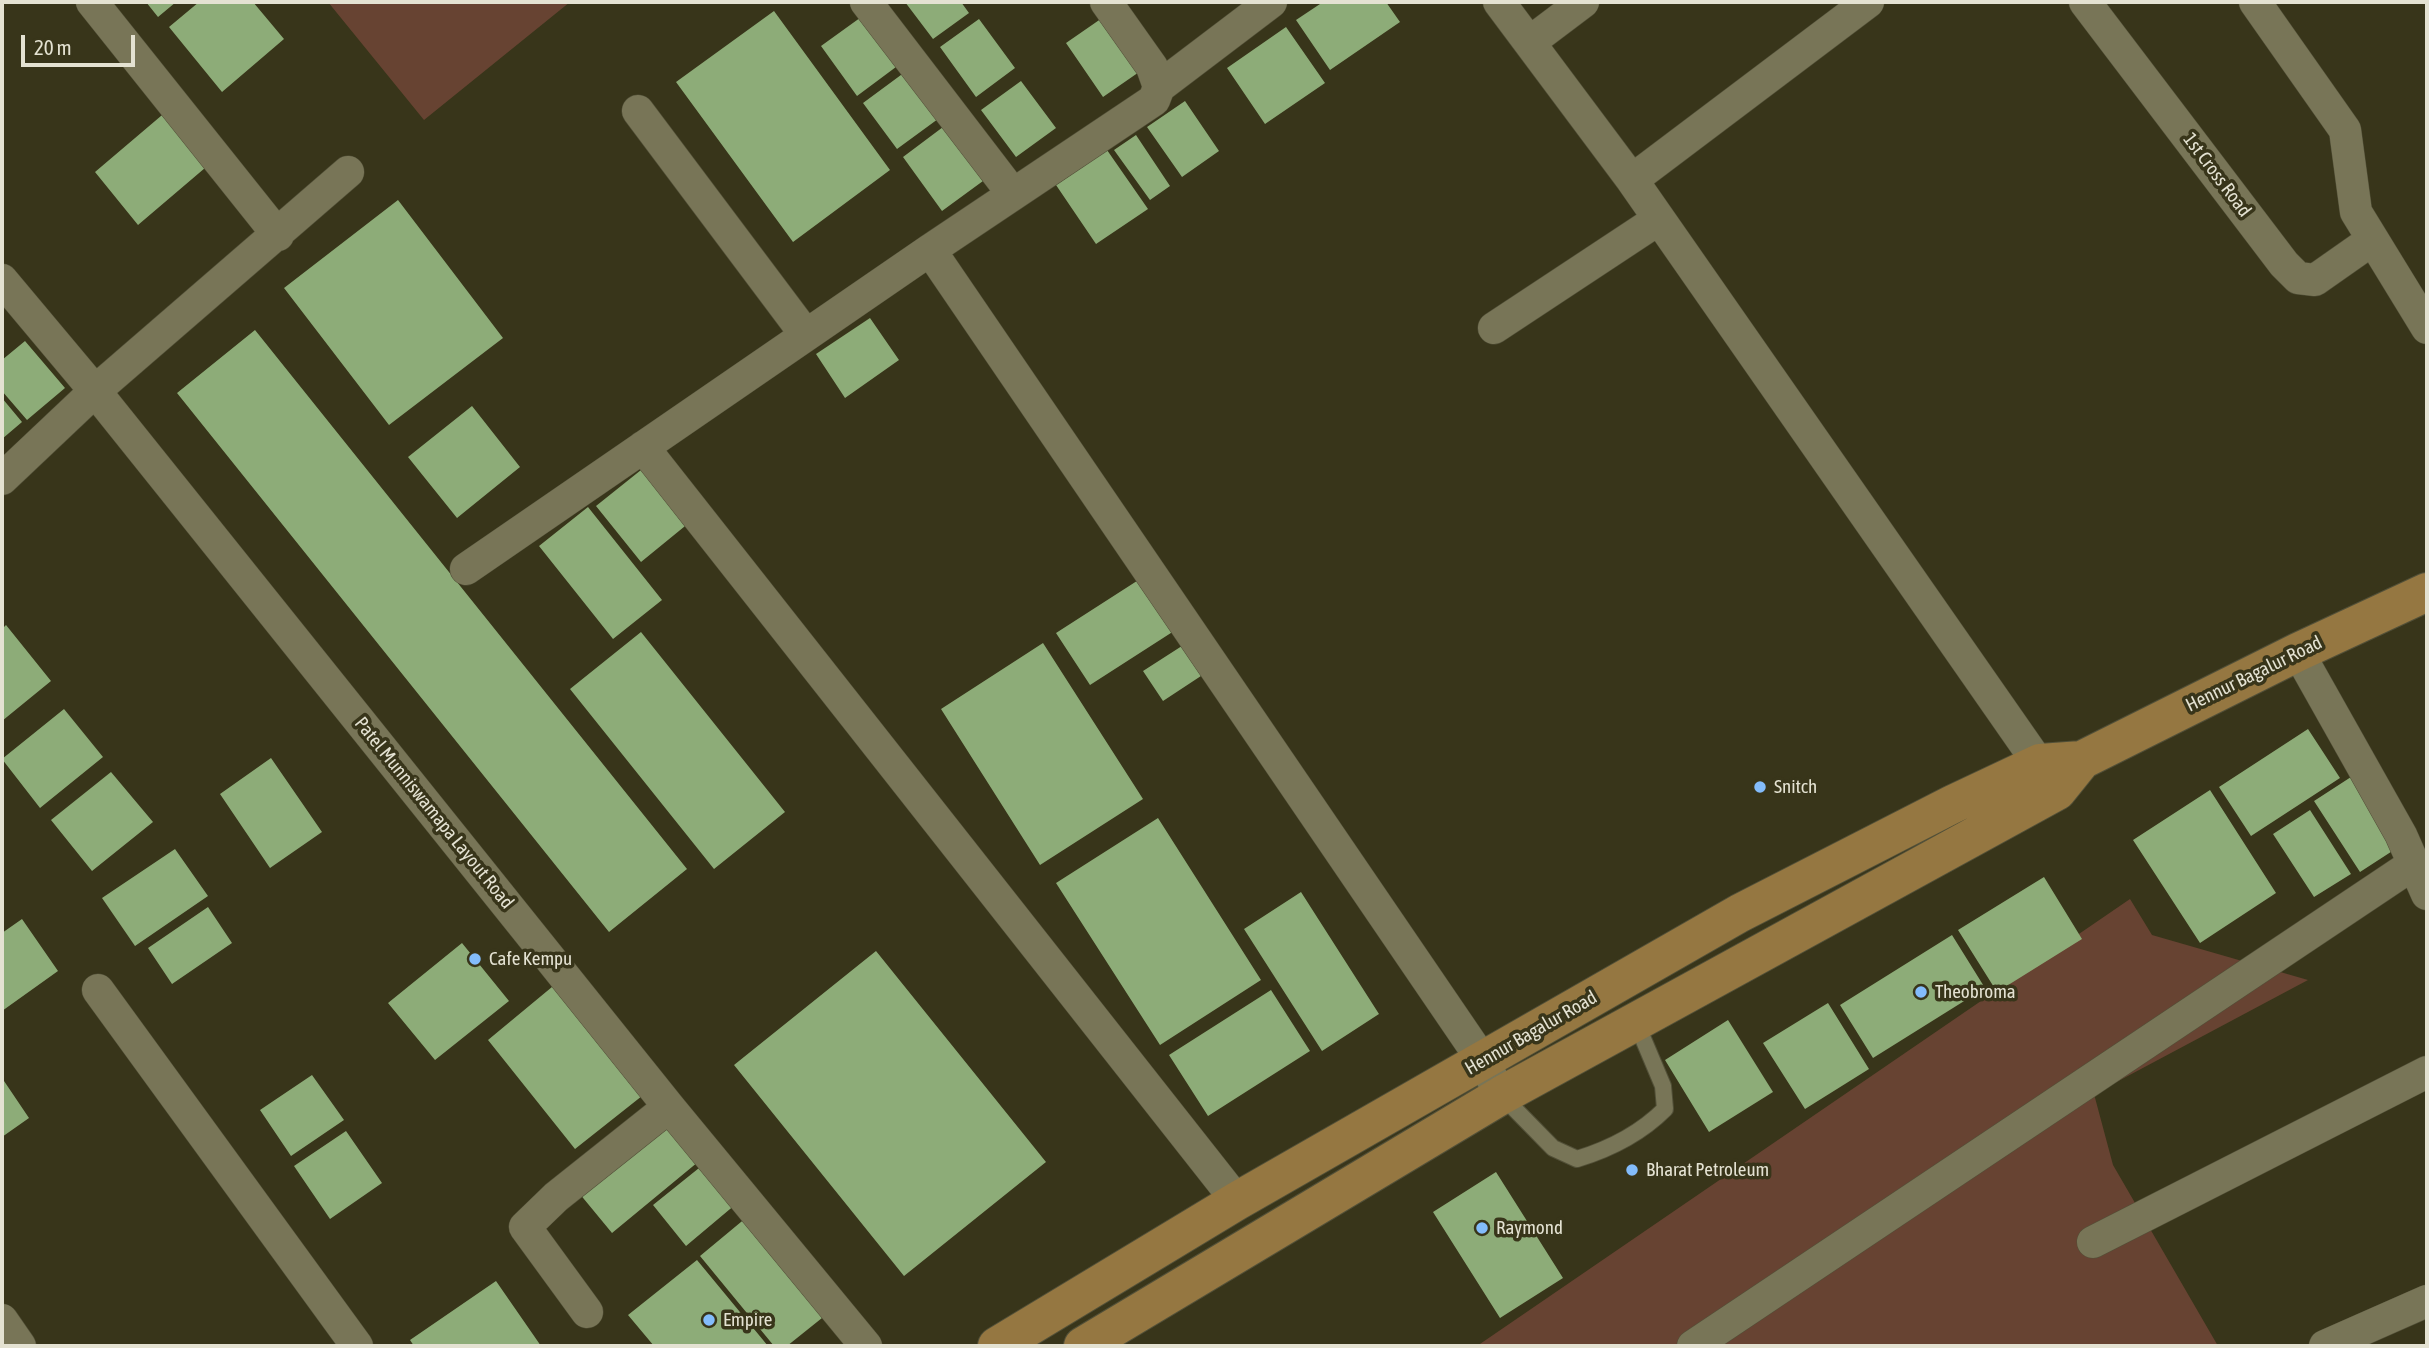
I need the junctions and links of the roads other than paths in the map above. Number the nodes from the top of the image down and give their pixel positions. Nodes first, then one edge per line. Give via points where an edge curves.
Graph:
1 (92, 2) edge
2 (866, 2) edge
3 (1106, 2) edge
4 (1271, 2) edge
5 (1499, 2) edge
6 (1583, 2) edge
7 (1868, 2) edge
8 (2085, 2) edge
9 (2255, 2) edge
10 (1530, 42) junction
11 (1159, 87) junction
12 (638, 111) dead end
13 (348, 172) dead end
14 (1632, 180) junction
15 (1013, 194) junction
16 (1659, 219) junction
17 (278, 234) junction
18 (2372, 240) junction
19 (929, 250) junction
20 (2, 280) edge
21 (1494, 328) dead end
22 (2427, 328) edge
23 (806, 335) junction
24 (96, 391) junction
25 (643, 447) junction
26 (2, 479) edge
27 (466, 569) dead end
28 (2427, 592) edge
29 (2298, 652) junction
30 (2048, 777) junction
31 (2414, 830) edge
32 (2413, 864) junction
33 (2427, 894) edge
34 (98, 990) dead end
35 (1636, 1022) junction
36 (1483, 1061) junction
37 (2427, 1072) edge
38 (1502, 1095) junction
39 (669, 1107) junction
40 (1237, 1201) junction
41 (2093, 1242) dead end
42 (2427, 1301) edge
43 (587, 1312) dead end
44 (2, 1320) edge
45 (20, 1346) edge
46 (357, 1346) edge
47 (866, 1346) edge
48 (997, 1346) edge
49 (1083, 1346) edge
50 (1693, 1346) edge
51 (2325, 1346) edge

1 - 17 street
2 - 15 street
3 - 11 street via 1153,67
4 - 11 street
5 - 10 street
6 - 10 street
7 - 14 street
8 - 18 street, 1st Cross Road via 2298,278 2315,280
9 - 18 street via 2345,131 2357,212
10 - 14 street
11 - 15 street via 1154,100
12 - 23 street
13 - 17 street
14 - 16 street
15 - 19 street
16 - 21 street
16 - 30 street
17 - 24 street
18 - 22 street
19 - 23 street
19 - 36 street
20 - 24 street, Patel Munniswamapa Layout Road
23 - 25 street
24 - 26 street
24 - 39 street, Patel Munniswamapa Layout Road
25 - 27 street
25 - 40 street
28 - 29 main road, Hennur Bagalur Road
29 - 30 main road, Hennur Bagalur Road
29 - 31 street
30 - 35 main road, Hennur Bagalur Road
30 - 36 main road, Hennur Bagalur Road via 1934,813 1740,914
31 - 32 street
32 - 33 street
32 - 50 street
34 - 46 street
35 - 38 main road, Hennur Bagalur Road
35 - 38 lane via 1663,1086 1665,1109 1651,1124 1604,1151 1577,1158 1553,1148
36 - 38 street
36 - 40 main road, Hennur Bagalur Road
37 - 41 street
38 - 49 main road, Hennur Bagalur Road
39 - 43 street via 525,1227
39 - 47 street, Patel Munniswamapa Layout Road
40 - 48 main road, Hennur Bagalur Road
42 - 51 street
44 - 45 street

